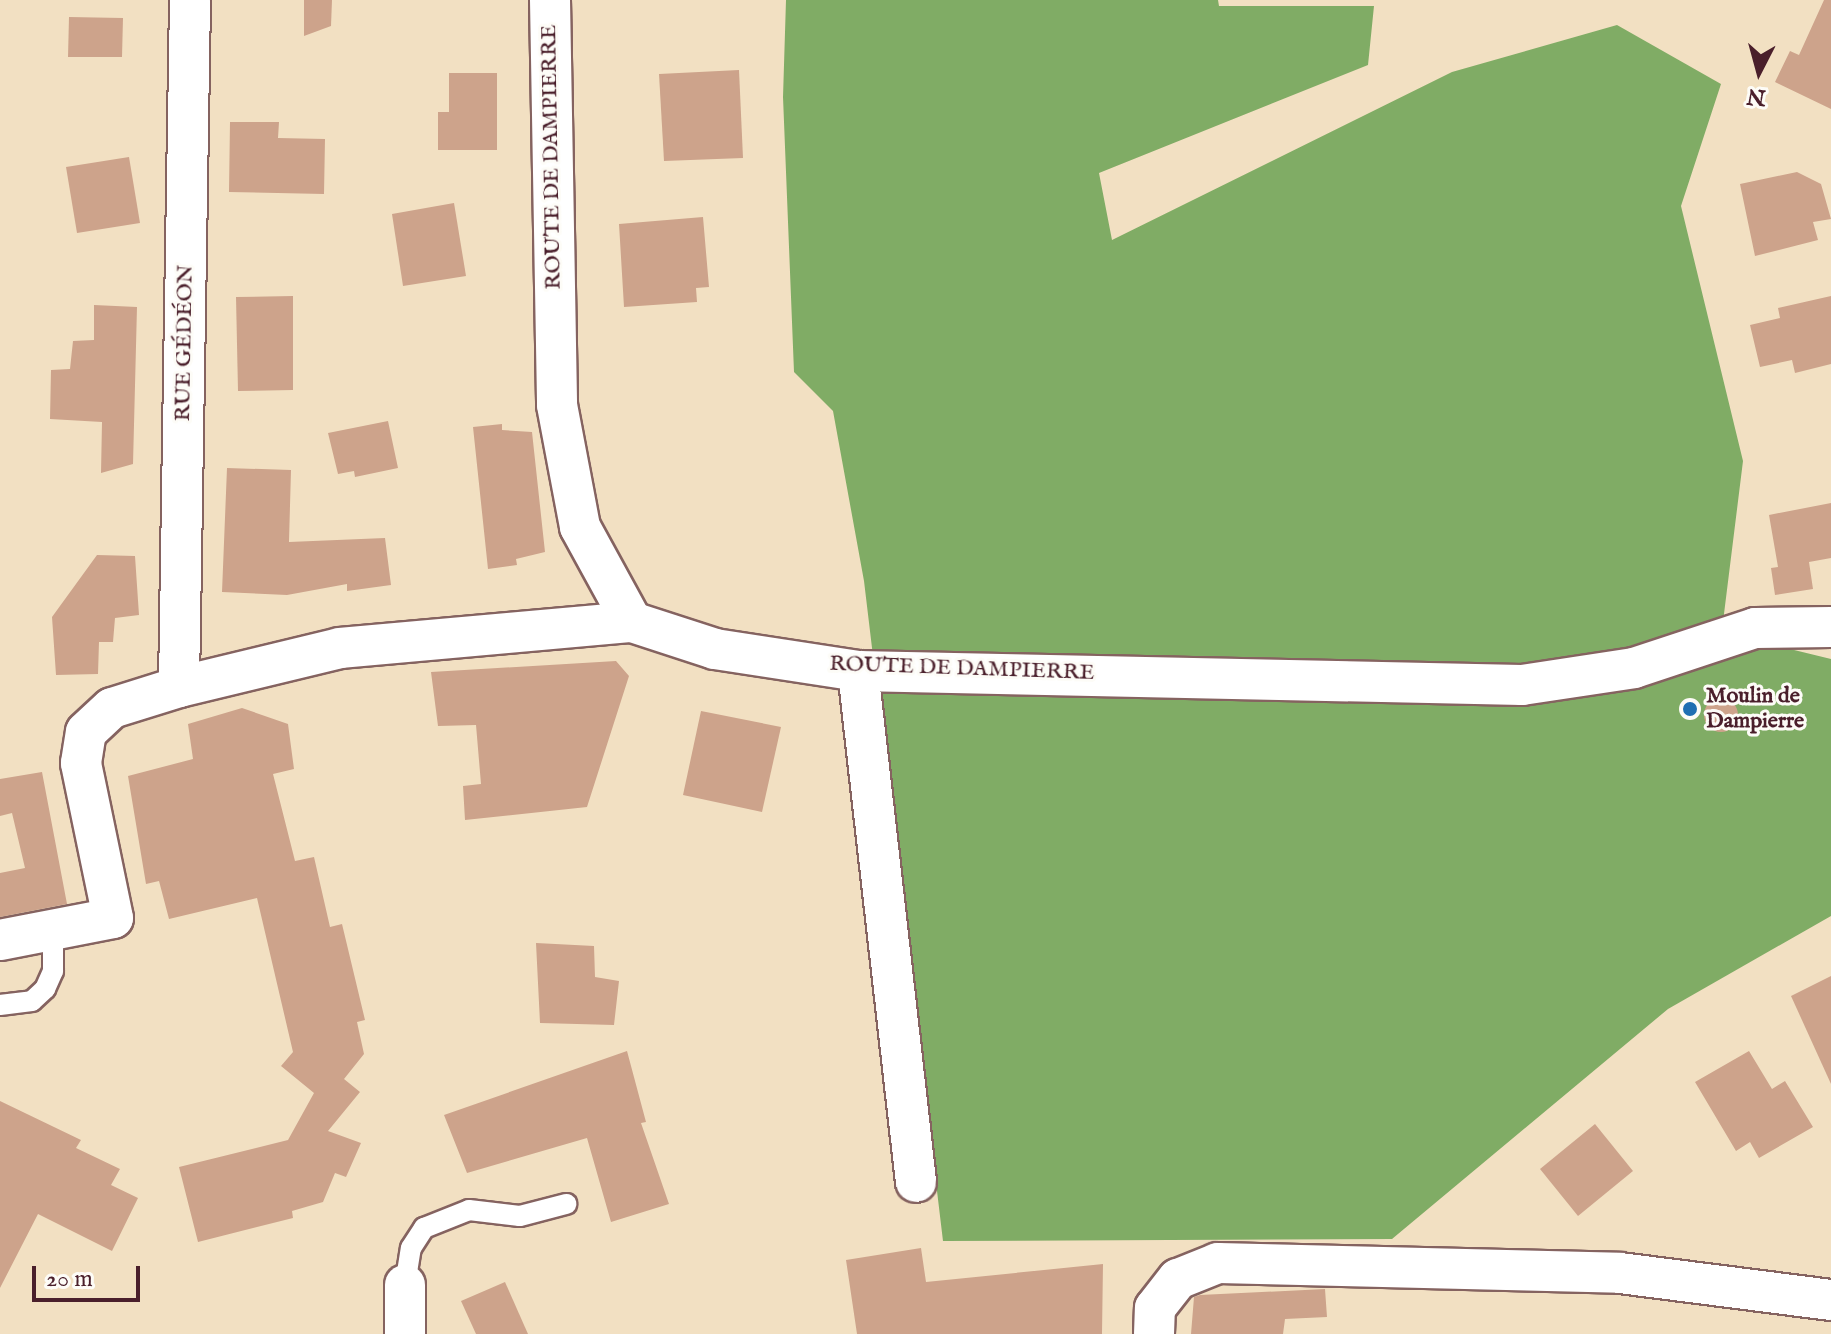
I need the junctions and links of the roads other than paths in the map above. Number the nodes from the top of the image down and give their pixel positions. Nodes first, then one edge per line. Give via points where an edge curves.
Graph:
1 (190, 0) edge
2 (550, 0) edge
3 (632, 622) junction
4 (1831, 627) edge
5 (858, 671) junction
6 (179, 687) junction
7 (53, 930) junction
8 (0, 940) edge
9 (0, 1005) edge
10 (916, 1182) dead end
11 (566, 1204) dead end
12 (405, 1285) joint
13 (1831, 1300) edge
14 (405, 1334) edge
15 (1154, 1334) edge

1 - 6 street, RUE GÉDÉON
2 - 3 street, ROUTE DE DAMPIERRE via 557,405 580,527
3 - 5 street, ROUTE DE DAMPIERRE via 715,649
3 - 6 street via 340,648
4 - 5 street, ROUTE DE DAMPIERRE via 1755,628 1634,668 1522,685
5 - 10 street
6 - 7 street via 112,708 86,732 81,763 113,918
7 - 8 street
7 - 9 lane via 53,971 45,989 32,1001
11 - 12 lane via 520,1216 469,1210 424,1228 411,1248
12 - 14 street
13 - 15 street via 1620,1273 1218,1263 1178,1279 1155,1308

